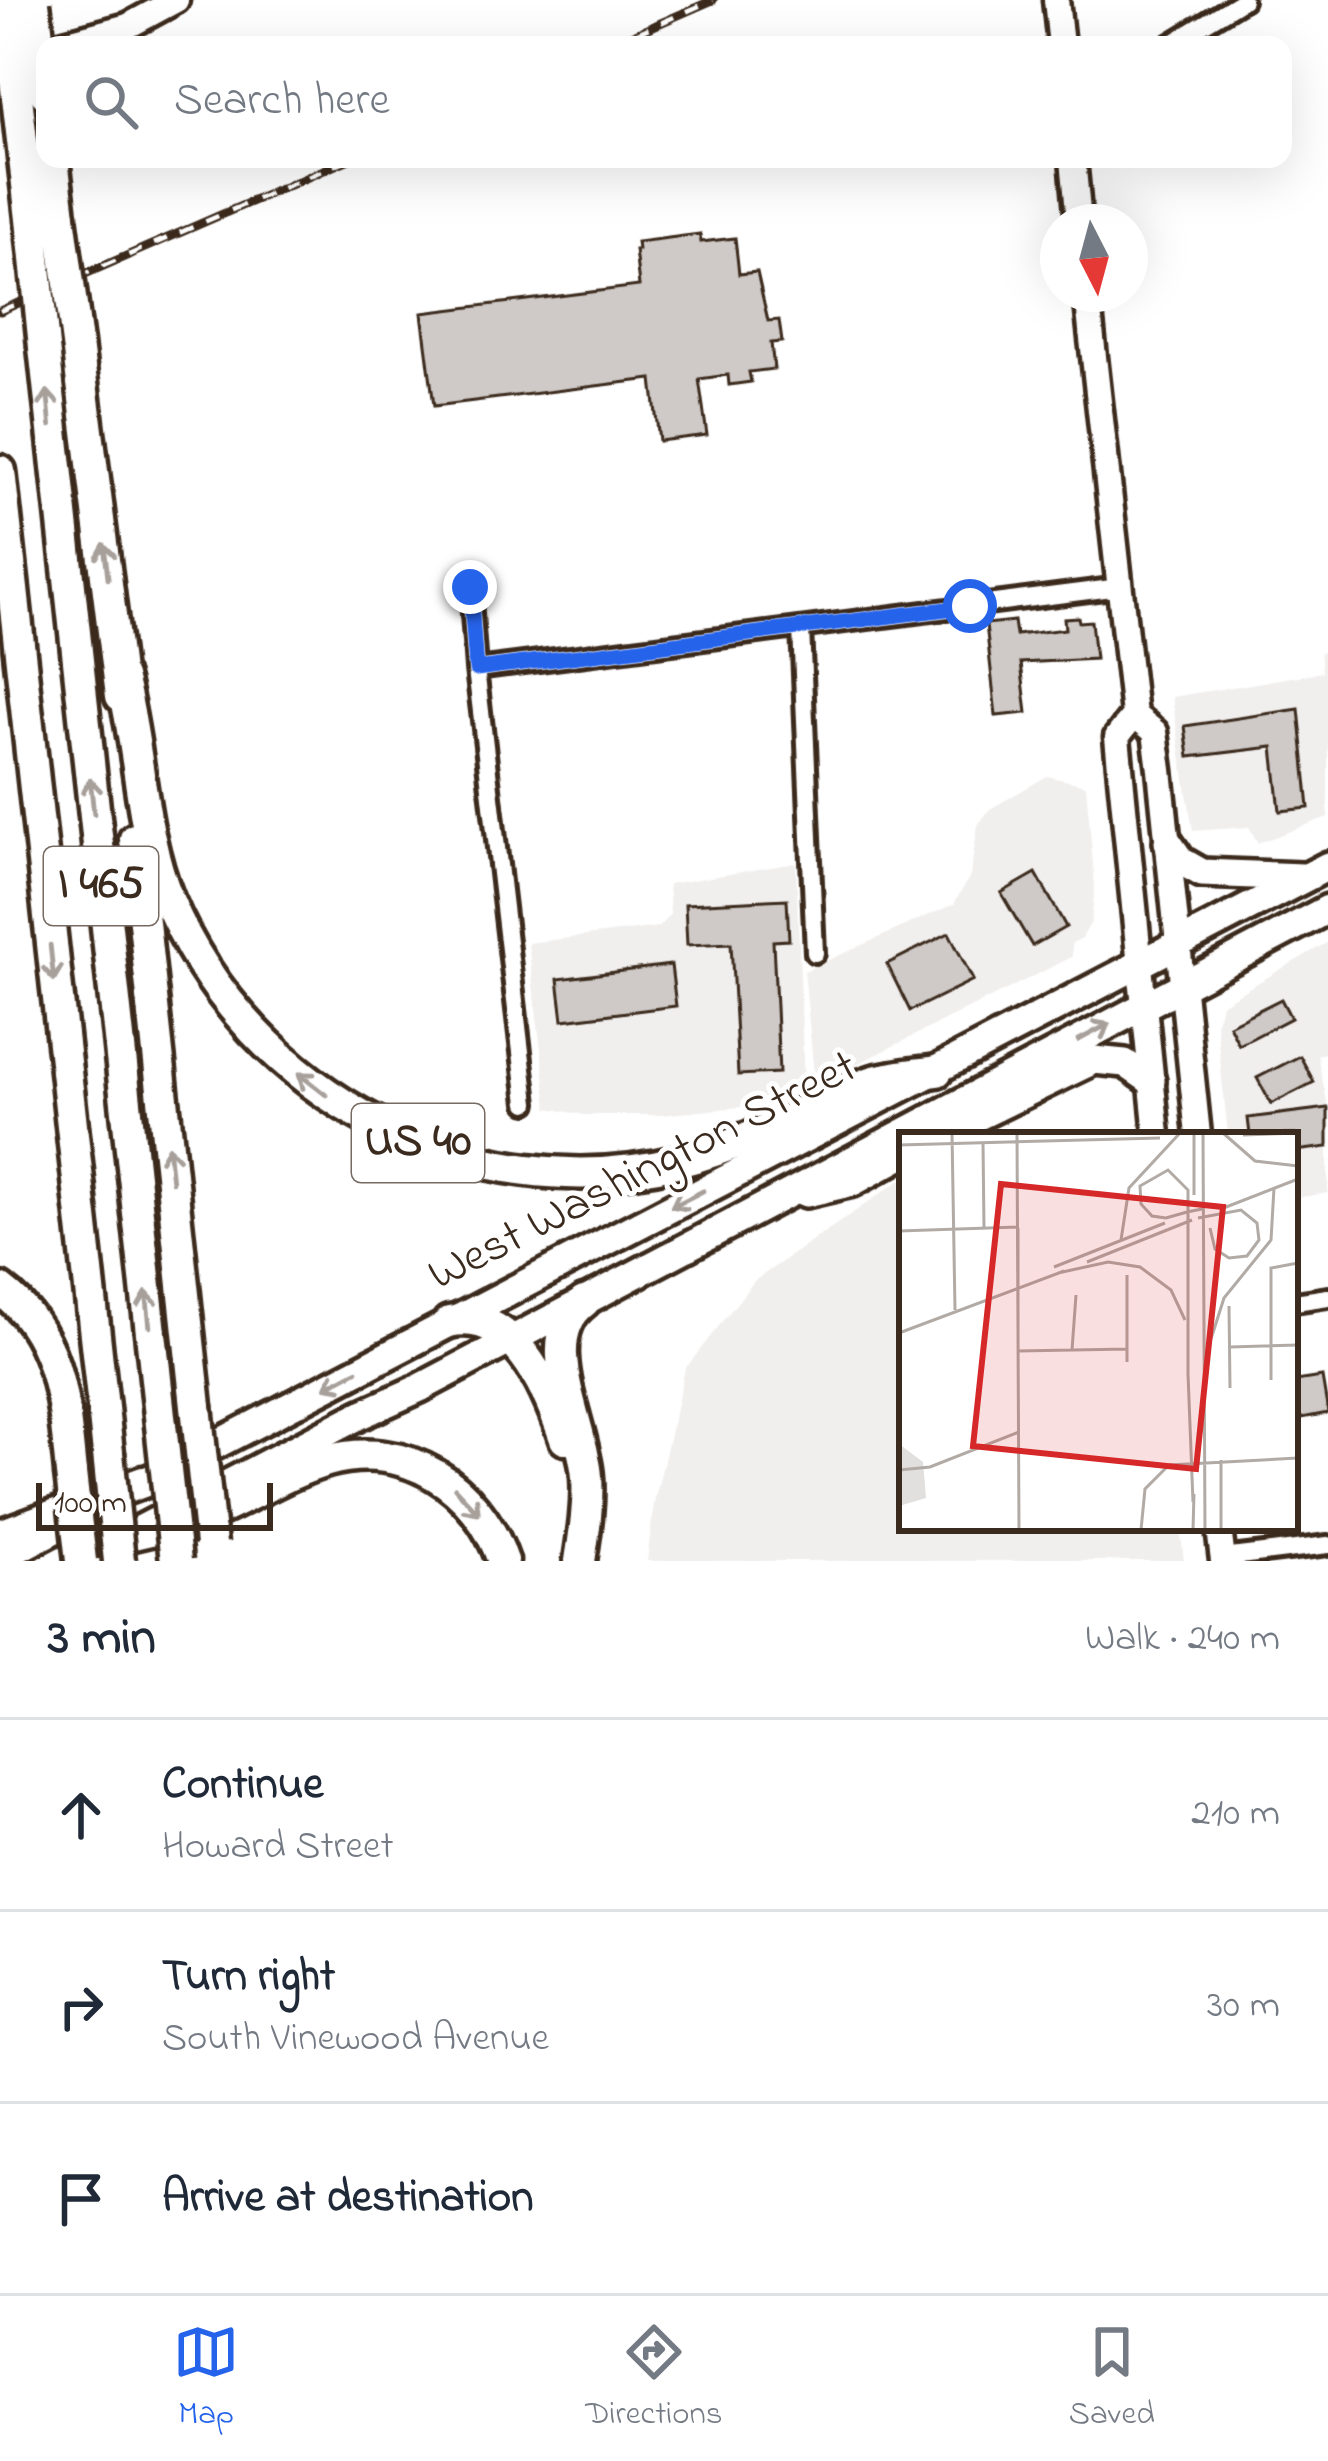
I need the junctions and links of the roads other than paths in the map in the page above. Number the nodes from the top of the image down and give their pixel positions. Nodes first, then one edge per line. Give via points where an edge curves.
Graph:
1 (176, 0) edge
2 (1056, 0) edge
3 (1243, 0) edge
4 (20, 2) edge
5 (100, 36) edge
6 (1060, 36) edge
7 (1184, 36) edge
8 (36, 47) edge
9 (0, 52) edge
10 (31, 95) edge
11 (36, 139) edge
12 (39, 168) edge
13 (52, 168) edge
14 (1074, 168) edge
15 (1077, 204) edge
16 (45, 218) junction
17 (1089, 312) edge
18 (0, 471) edge
19 (470, 587) dead end
20 (1120, 587) junction
21 (801, 628) junction
22 (476, 669) junction
23 (121, 677) junction
24 (1134, 715) junction
25 (1168, 842) junction
26 (1317, 871) edge
27 (1328, 909) edge
28 (1180, 943) junction
29 (815, 953) dead end
30 (1140, 964) junction
31 (1185, 984) junction
32 (1143, 1006) junction
33 (937, 1071) junction
34 (1151, 1081) junction
35 (527, 1103) dead end
36 (901, 1132) edge
37 (944, 1132) edge
38 (1156, 1132) edge
39 (1198, 1132) edge
40 (899, 1133) edge
41 (899, 1157) edge
42 (767, 1202) junction
43 (0, 1289) edge
44 (1328, 1297) edge
45 (584, 1302) junction
46 (1298, 1302) edge
47 (449, 1322) junction
48 (512, 1340) junction
49 (143, 1482) junction
50 (584, 1515) junction
51 (0, 1535) edge
52 (1328, 1545) edge
53 (123, 1549) edge
54 (212, 1552) edge
55 (0, 1558) edge
56 (1223, 1559) edge
57 (80, 1561) edge
58 (176, 1561) edge
59 (503, 1561) edge
60 (580, 1561) edge

1 - 5 street
2 - 6 street
3 - 7 street
4 - 10 highway, I 465, bridge
8 - 9 street
10 - 11 highway, I 465
12 - 16 highway, I 465
13 - 16 highway, US 40
14 - 15 street
23 -> 16 highway, US 40, bridge via 77,343
58 -> 16 highway, I 465, bridge via 44,347
17 - 20 street
18 -> 53 highway, I 465, bridge
19 - 22 street
20 - 21 street
20 - 24 street
21 - 22 street
21 - 29 street
22 - 35 street
33 -> 23 highway, US 40 via 872,1082 683,1161 614,1172 533,1172 480,1162 367,1120 280,1058 201,964 150,844
54 -> 23 highway, bridge
24 - 25 street via 1155,732
24 - 30 street via 1117,737
25 - 26 main road via 1186,866 1209,875
25 - 28 street
26 - 28 main road, West Washington Street
27 - 31 main road, West Washington Street
28 - 30 main road, West Washington Street
28 - 31 street
30 - 32 street
30 - 33 main road, West Washington Street
31 - 32 main road, West Washington Street
31 - 39 street
32 - 34 street
36 -> 32 main road, West Washington Street
33 -> 47 main road, West Washington Street
34 - 37 main road via 1125,1063 1094,1060
34 - 38 street
42 -> 40 main road, West Washington Street
41 - 42 main road via 853,1182
42 - 45 main road, West Washington Street
43 - 57 highway, bridge via 32,1322 55,1364
44 - 46 street
45 - 48 main road, West Washington Street
45 - 50 highway via 570,1313 560,1344 584,1447
47 - 48 highway via 484,1321
47 -> 49 main road, West Washington Street
48 - 50 highway via 552,1406
48 - 53 main road, West Washington Street
49 - 51 highway
49 - 55 main road, West Washington Street
50 - 60 highway
52 - 56 street
53 - 57 main road, West Washington Street
53 -> 59 highway via 333,1460 389,1458 431,1472 464,1496

